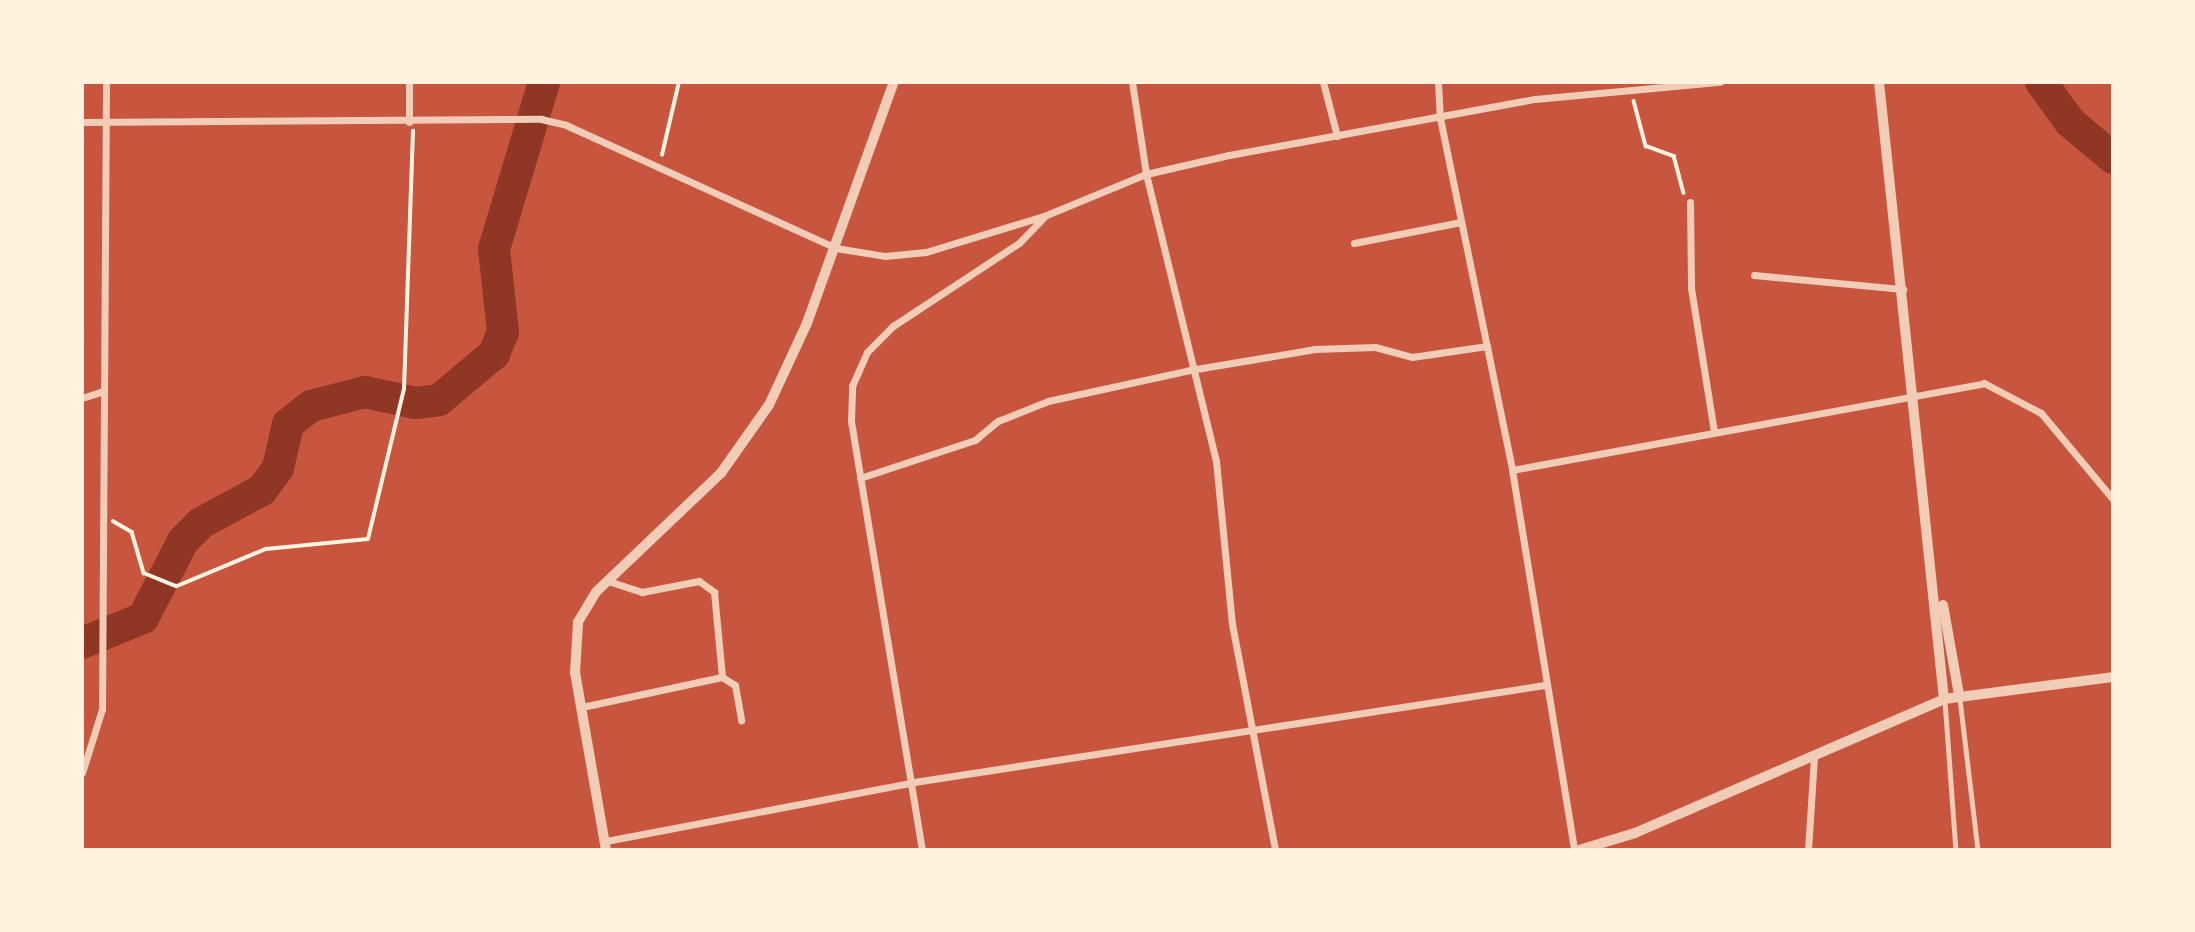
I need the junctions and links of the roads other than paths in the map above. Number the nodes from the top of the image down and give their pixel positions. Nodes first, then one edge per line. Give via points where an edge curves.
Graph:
1 (106, 82) edge
2 (408, 82) edge
3 (894, 82) edge
4 (1132, 82) edge
5 (1323, 82) edge
6 (1438, 82) edge
7 (1720, 82) edge
8 (1879, 82) edge
9 (1440, 118) junction
10 (82, 122) edge
11 (105, 122) junction
12 (411, 122) junction
13 (1337, 136) junction
14 (1146, 174) junction
15 (1690, 202) road end
16 (1044, 216) junction
17 (1461, 222) junction
18 (1354, 243) dead end
19 (836, 248) junction
20 (1754, 275) dead end
21 (1903, 289) junction
22 (1487, 346) junction
23 (1190, 370) junction
24 (104, 391) junction
25 (1914, 392) junction
26 (82, 398) edge
27 (1714, 431) junction
28 (1512, 470) junction
29 (860, 478) junction
30 (2113, 499) edge
31 (1933, 567) junction
32 (608, 580) junction
33 (722, 677) junction
34 (2113, 677) edge
35 (1545, 685) junction
36 (1959, 695) junction
37 (1944, 699) junction
38 (582, 707) junction
39 (741, 720) dead end
40 (1254, 728) junction
41 (1814, 758) junction
42 (82, 773) edge
43 (914, 782) junction
44 (606, 846) edge
45 (922, 850) edge
46 (1275, 850) edge
47 (1577, 850) edge
48 (1808, 850) edge
49 (1956, 850) edge
50 (1978, 850) edge

1 - 11 street
2 - 12 street
3 - 19 street
4 - 14 street
5 - 13 street
6 - 9 street
7 - 9 street via 1535,99
8 - 21 street
9 - 13 street
9 - 17 street
10 - 11 street
11 - 12 street
11 - 24 street
12 - 19 street via 541,119
13 - 14 street
14 - 16 street
14 - 23 street
15 - 27 street via 1692,288
16 - 19 street via 926,252 885,256
16 - 29 street via 1019,243 893,326 867,352 852,386
17 - 18 street
17 - 22 street
19 - 32 street via 769,405 721,473
20 - 21 street
21 - 25 street
22 - 23 street via 1412,357 1375,347 1315,349
22 - 28 street
23 - 29 street via 1048,401 998,421 975,440
23 - 40 street via 1216,461 1232,624
24 - 26 street
24 - 42 street via 102,709
25 - 27 street
25 - 30 street via 1984,383 2012,393 2041,412
25 - 31 street
27 - 28 street
28 - 35 street
29 - 43 street
31 - 36 street
31 - 37 street
32 - 33 street via 642,592 699,581 713,592
32 - 38 street via 578,622 573,646
33 - 38 street
33 - 39 street via 735,685
34 - 36 street
35 - 40 street
35 - 47 street
36 - 37 street
36 - 50 lane
37 - 41 street
37 - 49 lane
38 - 44 street
40 - 43 street
40 - 46 street
41 - 47 street via 1635,833
41 - 48 street
43 - 44 street
43 - 45 street

